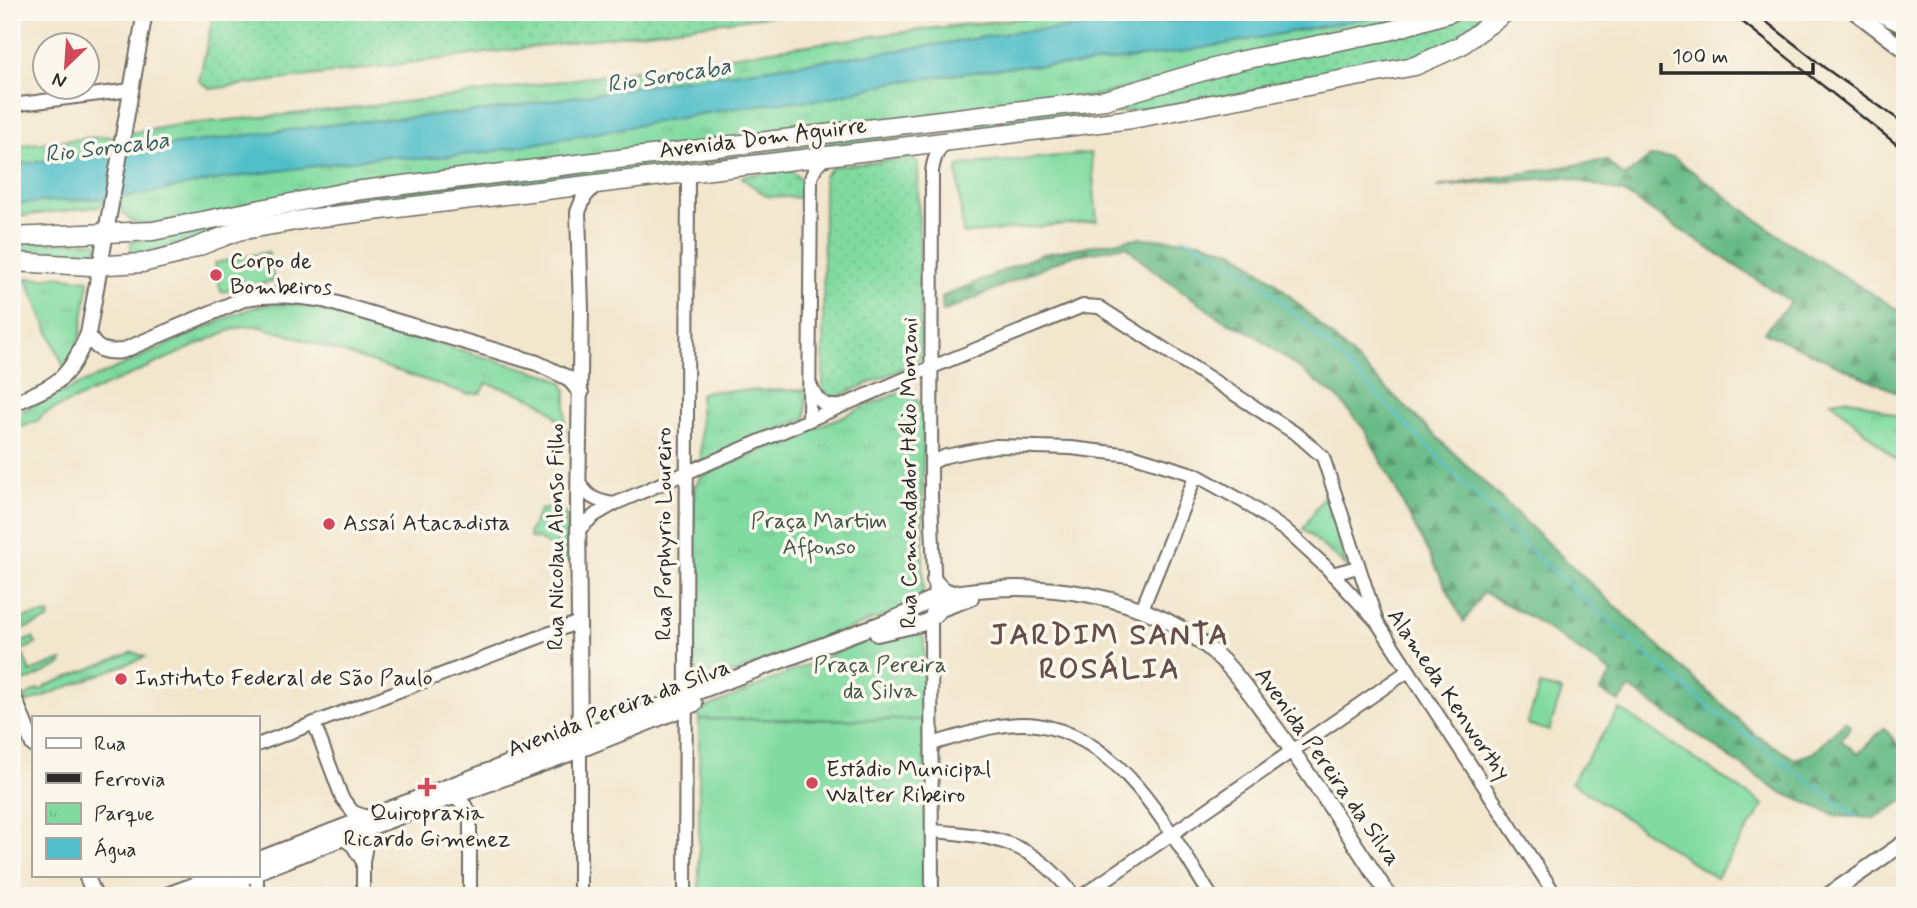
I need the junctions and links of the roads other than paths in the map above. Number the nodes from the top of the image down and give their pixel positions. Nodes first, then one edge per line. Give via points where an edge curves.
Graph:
1 (145, 12) edge
2 (1452, 12) edge
3 (1506, 12) edge
4 (1855, 12) edge
5 (1875, 12) edge
6 (1905, 27) edge
7 (1905, 50) edge
8 (131, 90) junction
9 (12, 105) edge
10 (783, 139) junction
11 (949, 141) junction
12 (827, 158) junction
13 (791, 162) junction
14 (688, 172) junction
15 (811, 179) junction
16 (596, 183) junction
17 (107, 228) junction
18 (12, 237) edge
19 (12, 262) edge
20 (100, 266) junction
21 (88, 334) junction
22 (930, 368) junction
23 (904, 379) junction
24 (809, 382) junction
25 (581, 393) junction
26 (12, 404) edge
27 (930, 404) junction
28 (843, 405) junction
29 (809, 419) junction
30 (931, 463) junction
31 (686, 474) junction
32 (1196, 475) junction
33 (578, 480) junction
34 (578, 504) junction
35 (614, 504) junction
36 (578, 530) junction
37 (1358, 566) junction
38 (1332, 574) junction
39 (934, 580) junction
40 (996, 590) junction
41 (957, 594) junction
42 (934, 597) junction
43 (1142, 610) junction
44 (931, 619) junction
45 (579, 622) junction
46 (1377, 622) junction
47 (1408, 671) junction
48 (12, 692) edge
49 (685, 702) junction
50 (580, 713) junction
51 (314, 723) junction
52 (601, 728) junction
53 (32, 742) edge
54 (580, 743) junction
55 (259, 744) edge
56 (932, 744) junction
57 (1292, 750) junction
58 (342, 797) junction
59 (452, 797) junction
60 (368, 823) junction
61 (932, 831) junction
62 (344, 832) junction
63 (1171, 834) junction
64 (1905, 842) edge
65 (259, 859) edge
66 (363, 863) junction
67 (259, 873) edge
68 (86, 876) edge
69 (257, 876) edge
70 (227, 878) edge
71 (94, 896) edge
72 (164, 896) edge
73 (196, 896) edge
74 (250, 896) edge
75 (257, 896) edge
76 (363, 896) edge
77 (470, 896) edge
78 (580, 896) edge
79 (685, 896) edge
80 (932, 896) edge
81 (1074, 896) edge
82 (1082, 896) edge
83 (1211, 896) edge
84 (1389, 896) edge
85 (1556, 896) edge
86 (1827, 896) edge

1 - 8 main road
2 - 10 highway, Avenida Dom Aguirre via 1389,31 1238,61 1105,100
3 - 11 highway, Avenida Dom Aguirre via 1460,46 1415,66 1132,119
4 - 7 main road
5 - 6 main road
8 - 9 street
8 - 17 main road
10 - 14 highway via 694,161
10 - 17 highway, Avenida Dom Aguirre via 346,192 153,231
11 - 12 highway, Avenida Dom Aguirre
11 - 22 street, Rua Comendador Hélio Monzoni via 934,158 932,171
12 - 13 highway, Avenida Dom Aguirre
12 - 15 street via 816,166
13 - 14 highway, Avenida Dom Aguirre
13 - 15 street
14 - 16 highway, Avenida Dom Aguirre
14 - 31 street, Rua Porphyrio Loureiro
15 - 24 street
16 - 20 highway, Avenida Dom Aguirre via 307,219 238,231 142,263
16 - 25 main road, Rua Nicolau Alonso Filho via 578,212
17 - 18 highway, Avenida Dom Aguirre
17 - 20 main road
19 - 20 highway, Avenida Dom Aguirre
20 - 21 main road
21 - 25 main road via 99,349 122,351 246,298 284,295 324,300 537,363 560,373
21 - 26 main road via 63,377
22 - 23 street
22 - 27 street, Rua Comendador Hélio Monzoni
22 - 37 street via 1083,306 1099,307 1297,435 1323,457
23 - 27 street via 920,384
23 - 28 street
24 - 28 street via 821,403
24 - 29 street
25 - 33 main road, Rua Nicolau Alonso Filho
27 - 30 street, Rua Comendador Hélio Monzoni
28 - 29 street
29 - 31 street
30 - 32 street, Alameda Kenworthy via 996,446 1071,448 1131,455
30 - 39 street, Rua Comendador Hélio Monzoni
31 - 35 street
31 - 49 street, Rua Porphyrio Loureiro
32 - 38 street, Alameda Kenworthy via 1289,533
32 - 43 street
33 - 34 main road, Rua Nicolau Alonso Filho
33 - 35 street via 593,499
34 - 35 street
34 - 36 main road, Rua Nicolau Alonso Filho
35 - 36 street
36 - 45 main road, Rua Nicolau Alonso Filho
37 - 38 street
37 - 46 street
38 - 46 street, Alameda Kenworthy
39 - 41 main road via 942,589
39 - 42 street, Rua Comendador Hélio Monzoni
40 - 41 main road, Avenida Pereira da Silva
40 - 43 main road, Avenida Pereira da Silva via 1080,592
40 - 44 main road, Avenida Pereira da Silva via 942,609
41 - 42 main road, Avenida Pereira da Silva
42 - 44 street, Rua Comendador Hélio Monzoni
42 - 49 main road, Avenida Pereira da Silva via 885,622
43 - 57 main road, Avenida Pereira da Silva via 1187,632 1223,660
44 - 49 main road, Avenida Pereira da Silva via 852,640
44 - 56 street, Rua Comendador Hélio Monzoni
45 - 50 main road, Rua Nicolau Alonso Filho
45 - 51 street
46 - 47 street, Alameda Kenworthy
47 - 57 street
47 - 85 street, Alameda Kenworthy
48 - 53 main road
49 - 52 main road, Avenida Pereira da Silva
49 - 54 main road, Avenida Pereira da Silva
49 - 79 street, Rua Porphyrio Loureiro
50 - 52 main road
50 - 54 main road, Rua Nicolau Alonso Filho
51 - 55 street
51 - 58 street
52 - 54 main road, Avenida Pereira da Silva
54 - 59 main road, Avenida Pereira da Silva
54 - 60 main road, Avenida Pereira da Silva
54 - 78 street, Rua Nicolau Alonso Filho
56 - 61 street, Rua Comendador Hélio Monzoni
56 - 63 street via 995,727 1034,724 1063,731 1100,750 1135,784
57 - 63 street
57 - 84 main road, Avenida Pereira da Silva
58 - 60 street
58 - 62 street
59 - 60 main road, Avenida Pereira da Silva
59 - 77 street via 470,812
60 - 62 main road, Avenida Pereira da Silva
60 - 66 street
61 - 80 street, Rua Comendador Hélio Monzoni
61 - 81 street via 993,838 1024,849 1056,872
62 - 65 main road, Avenida Pereira da Silva
62 - 66 street
62 - 67 main road, Avenida Pereira da Silva
63 - 82 street
63 - 83 street
64 - 86 main road
66 - 76 street
68 - 71 main road
69 - 75 street
70 - 72 main road
70 - 73 main road
70 - 74 street via 242,885

